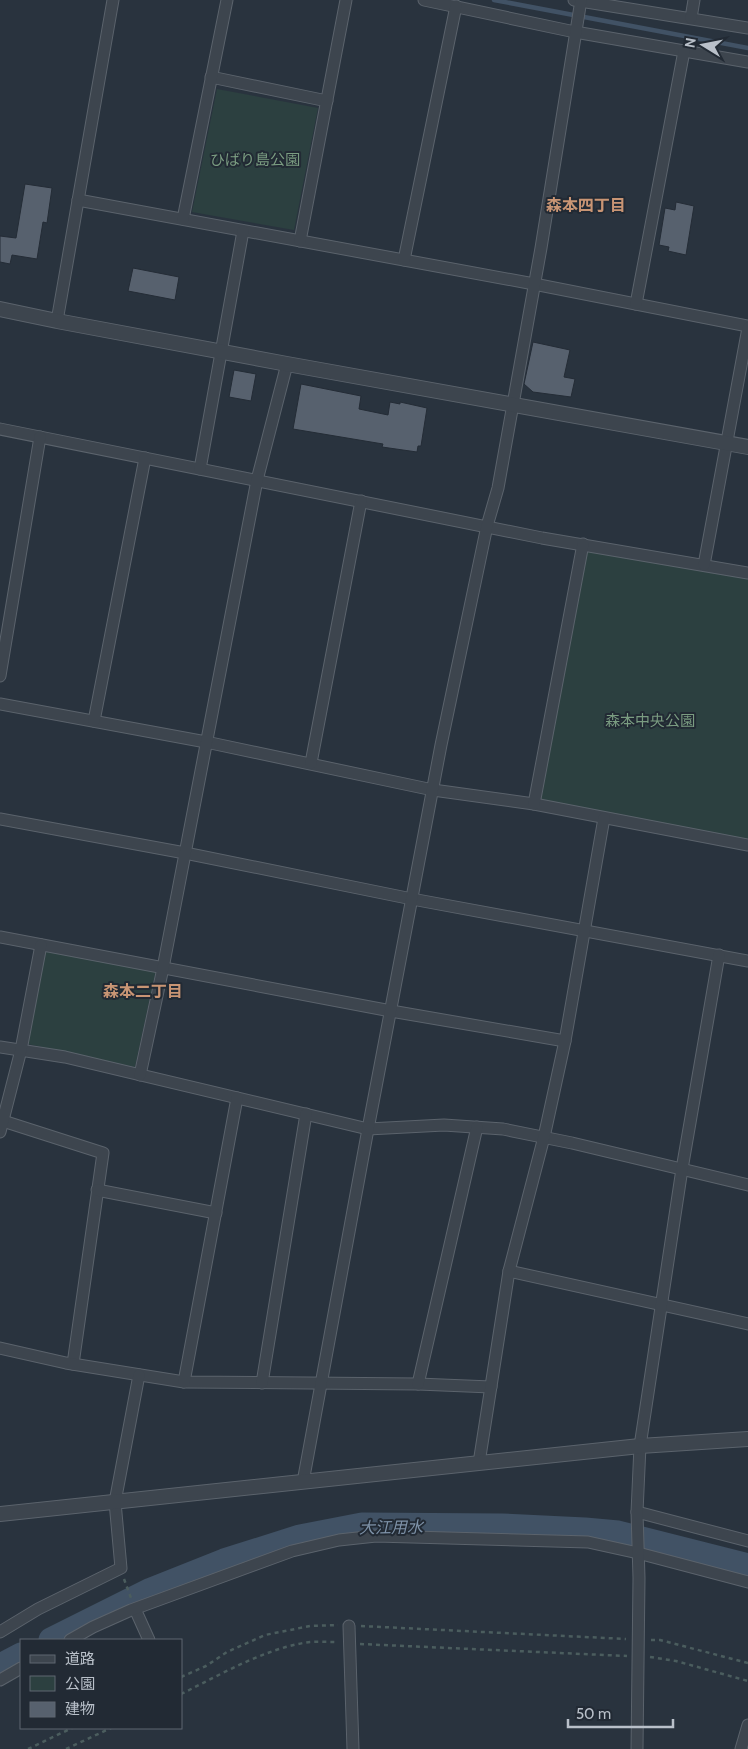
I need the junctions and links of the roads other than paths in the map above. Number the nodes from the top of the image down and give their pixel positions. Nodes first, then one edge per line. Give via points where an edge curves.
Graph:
1 (113, 0) edge
2 (227, 0) edge
3 (346, 0) edge
4 (424, 0) edge
5 (694, 0) edge
6 (579, 1) edge
7 (456, 6) junction
8 (691, 18) junction
9 (748, 28) edge
10 (575, 29) junction
11 (684, 51) junction
12 (748, 62) edge
13 (212, 77) junction
14 (327, 101) junction
15 (78, 200) junction
16 (183, 219) junction
17 (243, 231) junction
18 (300, 241) junction
19 (404, 260) junction
20 (534, 284) junction
21 (636, 304) junction
22 (0, 309) edge
23 (57, 321) junction
24 (748, 327) edge
25 (222, 352) junction
26 (286, 364) junction
27 (513, 404) junction
28 (0, 429) edge
29 (40, 437) junction
30 (727, 443) junction
31 (748, 447) edge
32 (145, 458) junction
33 (200, 469) junction
34 (257, 480) junction
35 (361, 501) junction
36 (487, 526) junction
37 (583, 544) junction
38 (704, 565) junction
39 (748, 573) edge
40 (0, 676) edge
41 (0, 704) edge
42 (94, 721) junction
43 (206, 742) junction
44 (311, 763) junction
45 (433, 790) junction
46 (534, 804) junction
47 (604, 818) junction
48 (0, 819) edge
49 (748, 845) edge
50 (185, 852) junction
51 (412, 899) junction
52 (584, 931) junction
53 (0, 937) edge
54 (40, 945) junction
55 (719, 955) junction
56 (748, 961) edge
57 (163, 968) junction
58 (391, 1012) junction
59 (565, 1041) junction
60 (0, 1047) edge
61 (21, 1050) junction
62 (140, 1075) junction
63 (237, 1098) junction
64 (306, 1114) junction
65 (2, 1127) edge
66 (477, 1127) junction
67 (368, 1129) junction
68 (544, 1137) junction
69 (682, 1170) junction
70 (748, 1185) edge
71 (97, 1190) junction
72 (216, 1213) junction
73 (508, 1271) junction
74 (662, 1304) junction
75 (748, 1324) edge
76 (0, 1348) edge
77 (73, 1364) junction
78 (139, 1375) junction
79 (184, 1382) junction
80 (262, 1383) junction
81 (320, 1383) junction
82 (418, 1384) junction
83 (491, 1387) junction
84 (748, 1439) edge
85 (640, 1446) junction
86 (479, 1463) junction
87 (303, 1482) junction
88 (115, 1502) junction
89 (0, 1514) edge
90 (638, 1516) junction
91 (748, 1541) edge
92 (638, 1551) junction
93 (748, 1582) edge
94 (134, 1606) junction
95 (349, 1626) road end
96 (0, 1632) edge
97 (72, 1639) edge
98 (149, 1639) edge
99 (20, 1669) edge
100 (0, 1680) edge
101 (748, 1725) edge
102 (353, 1749) edge
103 (637, 1749) edge
104 (741, 1749) edge

1 - 15 street
2 - 13 street
3 - 14 street
4 - 7 street
5 - 8 street
6 - 8 street
6 - 10 street
7 - 10 street
7 - 19 street
8 - 9 street
10 - 11 street
10 - 20 street
11 - 12 street
11 - 21 street
13 - 14 street
13 - 16 street
14 - 18 street
15 - 16 street
15 - 23 street
16 - 17 street
17 - 18 street
17 - 25 street
18 - 19 street
19 - 20 street
20 - 21 street
20 - 27 street
21 - 24 street
22 - 23 street
23 - 25 street
24 - 30 street
25 - 26 street
25 - 33 street
26 - 27 street
26 - 34 street
27 - 30 street
27 - 36 street via 498,488
28 - 29 street
29 - 32 street
29 - 40 street
30 - 31 street
30 - 38 street
32 - 33 street
32 - 42 street
33 - 34 street
34 - 35 street
34 - 43 street
35 - 36 street
35 - 44 street
36 - 37 street
36 - 45 street
37 - 38 street
37 - 46 street
38 - 39 street
41 - 42 street
42 - 43 street
43 - 44 street
43 - 50 street
44 - 45 street
45 - 46 street
45 - 51 street
46 - 47 street
47 - 49 street
47 - 52 street
48 - 50 street
50 - 51 street
50 - 57 street
51 - 52 street
51 - 58 street
52 - 55 street
52 - 59 street
53 - 54 street
54 - 57 street
54 - 61 street
55 - 56 street
55 - 69 street
57 - 58 street
57 - 62 street
58 - 59 street
58 - 67 street
59 - 68 street
60 - 61 street
61 - 62 street
61 - 65 street
62 - 63 street
63 - 64 street
63 - 72 street
64 - 67 street
64 - 80 street
65 - 71 street via 103,1153
66 - 67 street via 444,1125
66 - 68 street
66 - 82 street
67 - 81 street
68 - 69 street
68 - 73 street
69 - 70 street
69 - 74 street
71 - 72 street
71 - 77 street
72 - 79 street
73 - 74 street
73 - 83 street
74 - 75 street
74 - 85 street
76 - 77 street
77 - 78 street
78 - 79 street
78 - 88 street
79 - 80 street
80 - 81 street
81 - 82 street
81 - 87 street
82 - 83 street
83 - 86 street
84 - 85 street
85 - 86 street
85 - 90 street
86 - 87 street
87 - 88 street
88 - 89 street
88 - 96 street via 121,1568
90 - 91 street
90 - 92 street
92 - 93 street
92 - 94 street via 588,1542 376,1536 339,1540 292,1552
92 - 103 street
94 - 97 street
94 - 98 street
95 - 102 street
99 - 100 street
101 - 104 street

